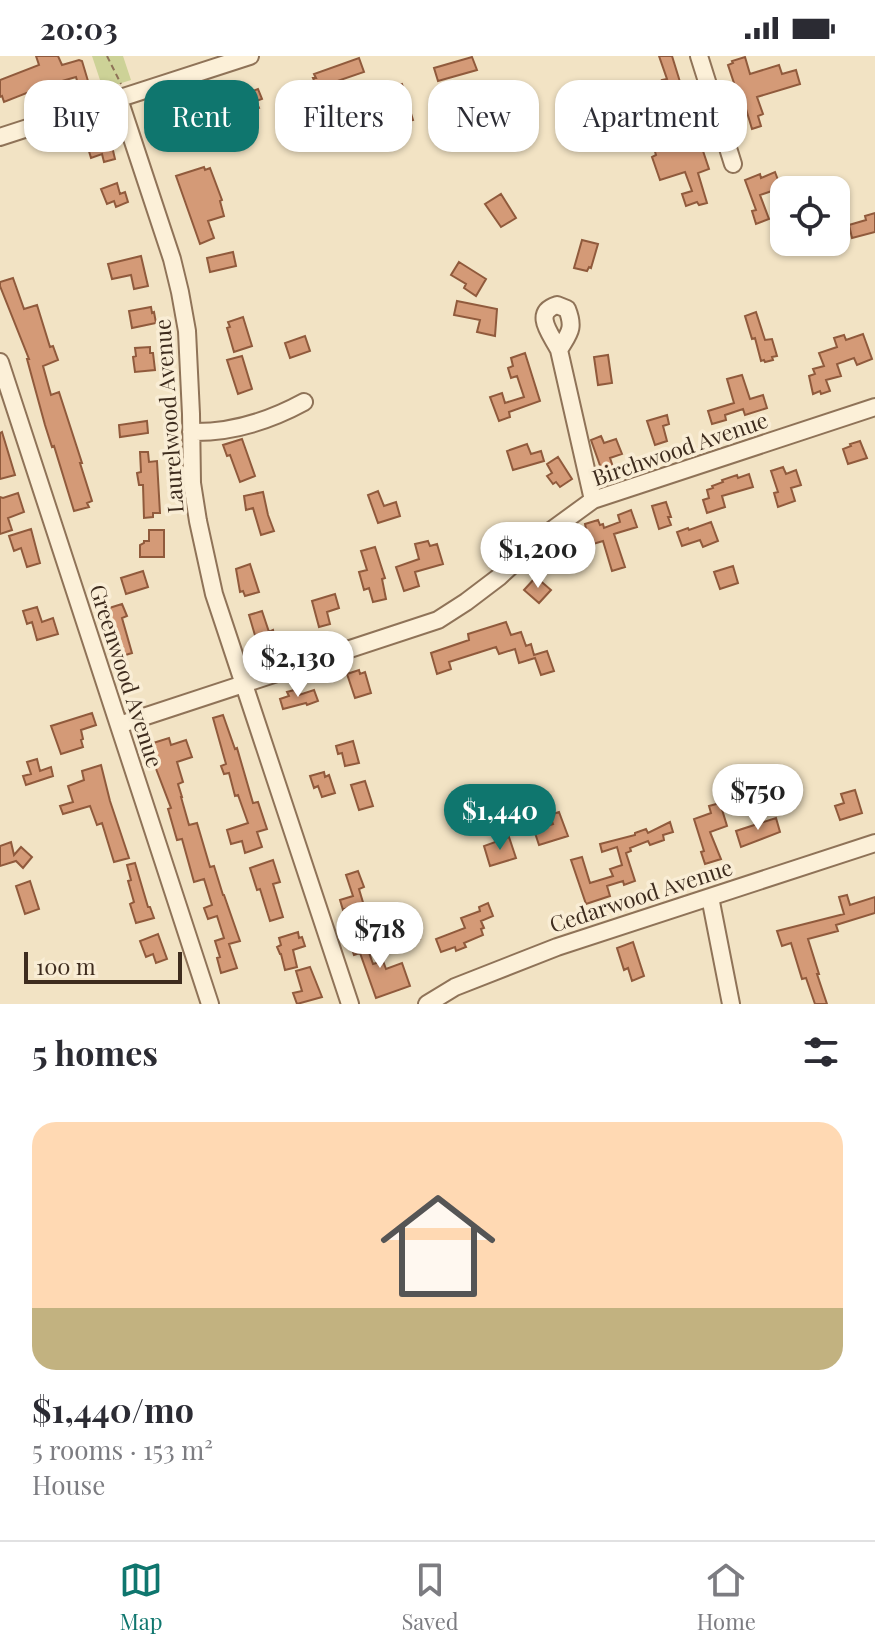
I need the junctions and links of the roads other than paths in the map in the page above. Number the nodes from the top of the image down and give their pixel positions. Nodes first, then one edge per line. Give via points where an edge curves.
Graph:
1 (250, 56) edge
2 (699, 56) edge
3 (128, 96) edge
4 (128, 126) edge
5 (24, 129) edge
6 (0, 137) edge
7 (733, 164) dead end
8 (559, 350) dead end
9 (0, 362) edge
10 (304, 402) dead end
11 (875, 407) edge
12 (191, 432) junction
13 (593, 500) junction
14 (243, 683) junction
15 (119, 725) junction
16 (875, 843) edge
17 (710, 897) junction
18 (210, 1004) edge
19 (350, 1004) edge
20 (427, 1004) edge
21 (731, 1004) edge

1 - 3 street
2 - 7 street
4 - 12 street, Laurelwood Avenue via 180,292
5 - 6 street
8 - 13 street
9 - 15 street, Greenwood Avenue
10 - 12 street via 242,428
11 - 13 street, Birchwood Avenue
12 - 14 street, Laurelwood Avenue via 198,521 214,594
13 - 14 street, Birchwood Avenue via 438,620
14 - 15 street, Birchwood Avenue
14 - 19 street, Laurelwood Avenue
15 - 18 street, Greenwood Avenue
16 - 17 street, Cedarwood Avenue
17 - 20 street, Cedarwood Avenue via 557,947 455,987
17 - 21 street

